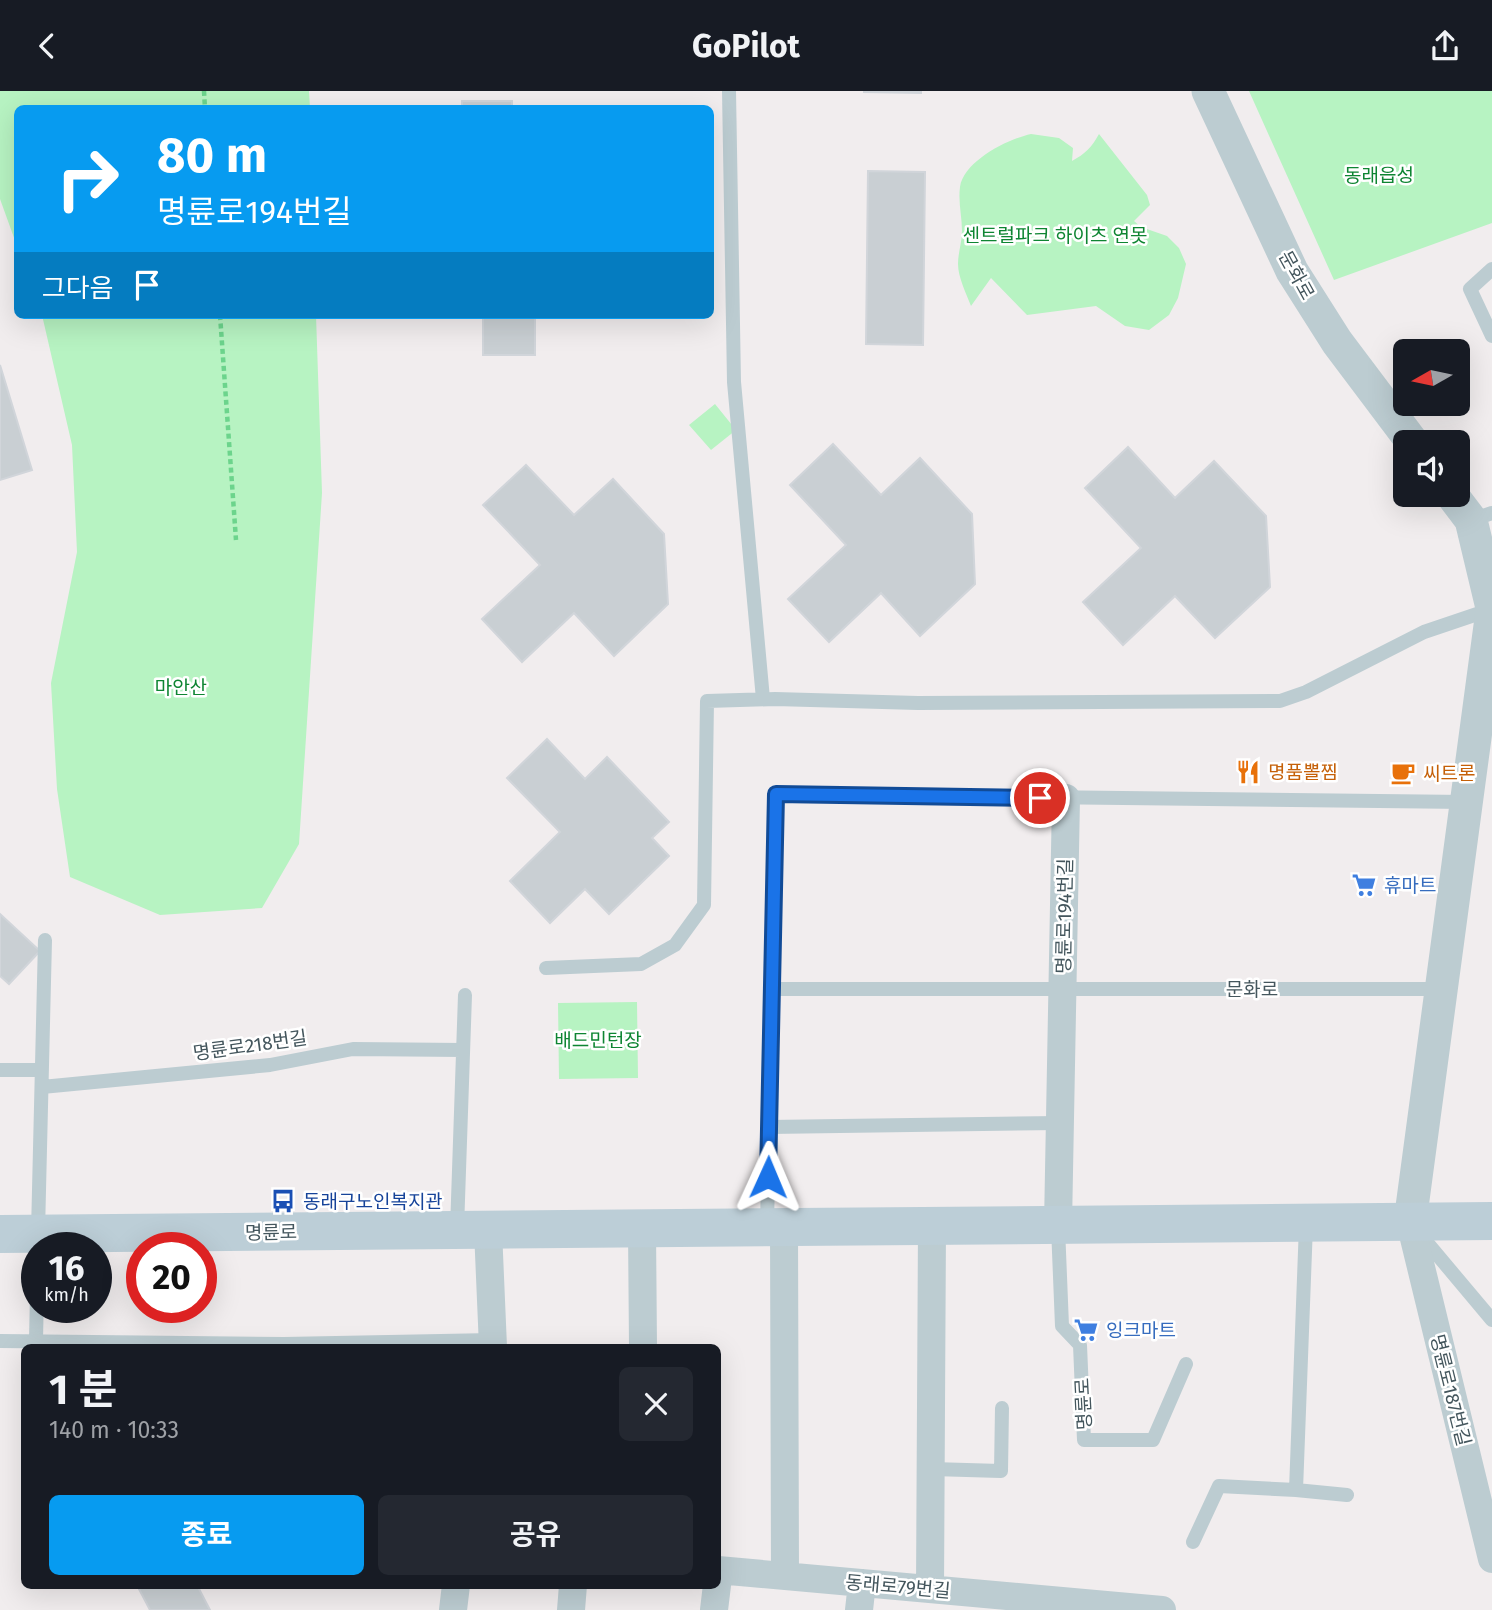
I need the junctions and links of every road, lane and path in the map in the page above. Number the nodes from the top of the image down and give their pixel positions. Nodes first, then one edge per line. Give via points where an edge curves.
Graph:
1 (729, 91) edge
2 (1208, 91) edge
3 (1492, 269) edge
4 (220, 319) edge
5 (1492, 336) edge
6 (1403, 430) edge
7 (1472, 509) edge
8 (236, 540) dead end
9 (1492, 609) edge
10 (763, 699) junction
11 (1066, 799) junction
12 (1466, 802) junction
13 (46, 940) dead end
14 (546, 968) dead end
15 (1062, 988) junction
16 (772, 989) junction
17 (1441, 989) junction
18 (465, 995) dead end
19 (463, 1050) junction
20 (0, 1070) edge
21 (42, 1070) junction
22 (42, 1087) junction
23 (1060, 1123) junction
24 (769, 1127) junction
25 (1492, 1221) edge
26 (1410, 1222) junction
27 (1306, 1223) junction
28 (1058, 1225) junction
29 (932, 1226) junction
30 (775, 1227) junction
31 (642, 1229) junction
32 (473, 1230) junction
33 (38, 1232) edge
34 (0, 1234) edge
35 (21, 1238) edge
36 (112, 1239) edge
37 (1492, 1320) edge
38 (36, 1323) edge
39 (36, 1340) junction
40 (0, 1341) edge
41 (493, 1344) edge
42 (643, 1344) edge
43 (1186, 1364) dead end
44 (1002, 1408) dead end
45 (932, 1469) junction
46 (1296, 1489) junction
47 (1347, 1495) dead end
48 (1193, 1542) dead end
49 (1491, 1551) edge
50 (785, 1576) junction
51 (721, 1577) edge
52 (456, 1589) edge
53 (573, 1589) edge
54 (717, 1589) edge
55 (930, 1589) junction
56 (861, 1597) edge
57 (453, 1610) edge
58 (571, 1610) edge
59 (714, 1610) edge
60 (1162, 1610) edge

1 - 10 lane via 734,382
2 - 6 street, 문화로 via 1292,271
3 - 5 lane via 1470,289
4 - 8 path
7 - 9 street
9 - 10 lane via 1424,632 1280,701
9 - 12 street
10 - 14 lane via 707,701 704,905 675,945 641,964
11 - 12 lane
11 - 15 street, 명륜로194번길
11 - 16 lane via 776,794
12 - 17 street
13 - 21 lane
15 - 16 lane, 명륜로194번길
15 - 17 lane, 문화로
15 - 23 street, 명륜로194번길
16 - 24 lane
17 - 26 street
18 - 19 lane
19 - 22 lane, 명륜로218번길 via 353,1049 270,1065
19 - 32 lane
20 - 21 lane
21 - 22 lane
22 - 33 lane
23 - 24 lane
23 - 28 street, 명륜로194번길
24 - 30 lane
25 - 26 main road, 명륜로
26 - 27 main road, 명륜로
26 - 37 lane
26 - 49 street, 명륜로187번길
27 - 28 main road, 명륜로
27 - 46 lane
28 - 29 main road, 명륜로
28 - 43 lane, 명륜로 via 1062,1326 1080,1345 1084,1440 1153,1440
29 - 30 main road, 명륜로
29 - 45 street
30 - 31 main road, 명륜로
30 - 50 street
31 - 32 main road, 명륜로
31 - 42 street
32 - 36 main road, 명륜로
32 - 41 street
34 - 35 main road, 명륜로
38 - 39 lane
39 - 40 lane
39 - 41 lane
44 - 45 lane via 1001,1471
45 - 55 street
46 - 47 lane
46 - 48 lane via 1219,1486
50 - 51 street, 동래로79번길
50 - 56 street, 동래로79번길
52 - 57 street
53 - 58 street
54 - 59 street
55 - 56 street, 동래로79번길
55 - 60 street, 동래로79번길

